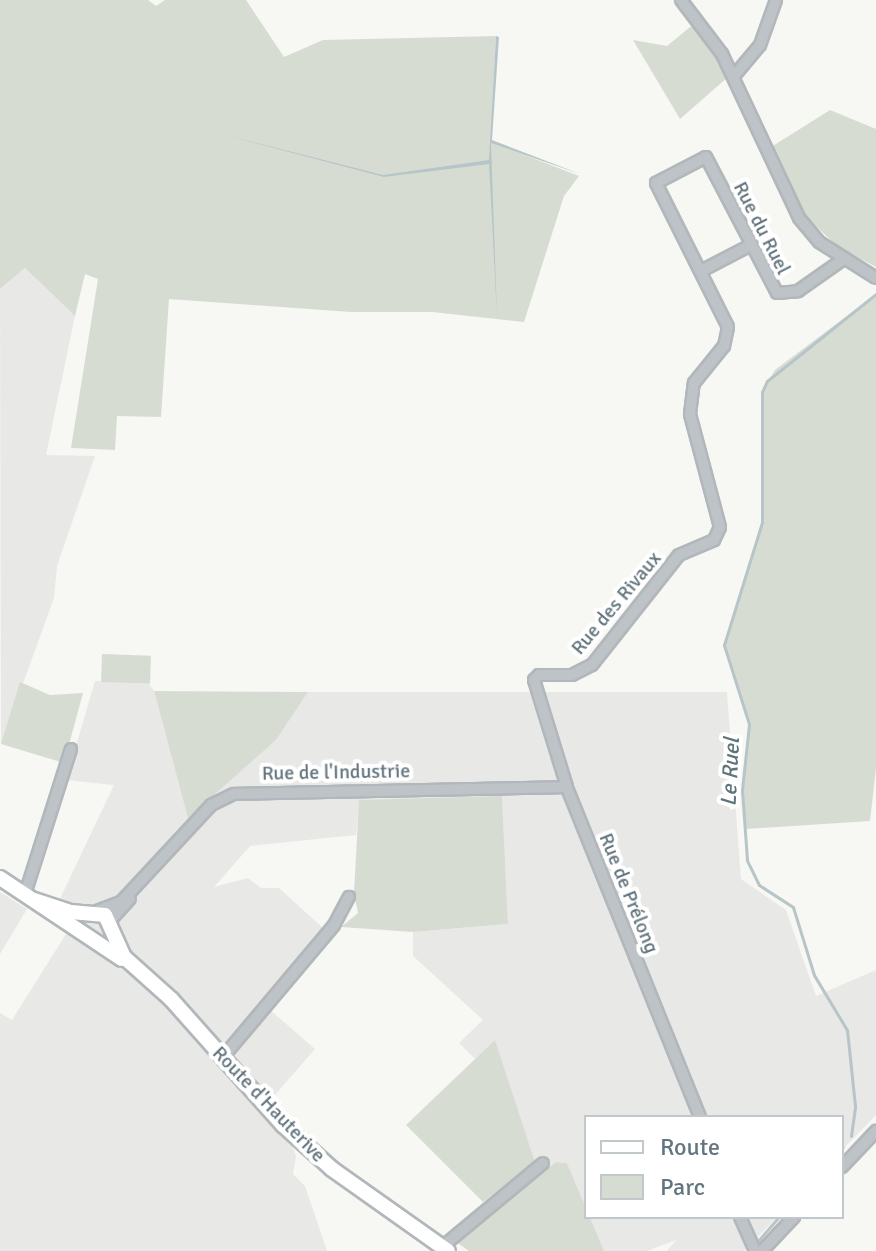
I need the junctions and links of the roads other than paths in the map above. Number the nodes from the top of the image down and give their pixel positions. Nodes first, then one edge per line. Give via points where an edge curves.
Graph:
1 (681, 0) edge
2 (776, 0) edge
3 (734, 76) junction
4 (656, 183) joint
5 (751, 245) junction
6 (845, 258) junction
7 (701, 271) junction
8 (876, 278) edge
9 (534, 680) joint
10 (71, 749) dead end
11 (567, 787) junction
12 (0, 878) edge
13 (142, 881) junction
14 (30, 897) junction
15 (349, 897) dead end
16 (91, 912) junction
17 (109, 925) junction
18 (79, 929) junction
19 (91, 940) junction
20 (141, 972) junction
21 (223, 1057) junction
22 (699, 1115) edge
23 (876, 1131) edge
24 (543, 1163) dead end
25 (844, 1165) edge
26 (741, 1219) edge
27 (792, 1219) edge
28 (445, 1249) edge
29 (755, 1251) edge
30 (762, 1251) edge

1 - 3 street
2 - 3 street via 760,45
3 - 6 street via 799,218 819,242
4 - 5 street, Rue du Ruel via 706,157
4 - 7 street, Rue des Rivaux
5 - 6 street, Rue du Ruel via 774,289 783,295
5 - 7 street
6 - 8 street
7 - 9 street, Rue des Rivaux via 728,327 724,346 703,368 691,396 694,437 720,524 718,535 679,555 592,665 572,675 539,675
9 - 11 street, Rue de Prélong
10 - 14 street
11 - 13 street, Rue de l'Industrie via 234,794 211,805
11 - 22 street, Rue de Prélong
12 - 14 main road
13 - 16 street, Rue de l'Industrie via 121,902
13 - 17 street, Rue de l'Industrie
14 - 16 main road
14 - 18 main road
15 - 21 street via 334,925
16 - 17 main road, Route d'Hauterive
16 - 18 main road
17 - 19 main road via 104,936
17 - 20 main road, Route d'Hauterive via 124,957
18 - 19 main road, Route d'Hauterive
19 - 20 main road, Route d'Hauterive
20 - 21 main road, Route d'Hauterive
21 - 28 main road, Route d'Hauterive via 311,1152
23 - 25 street
24 - 28 street
26 - 29 street
27 - 30 street

